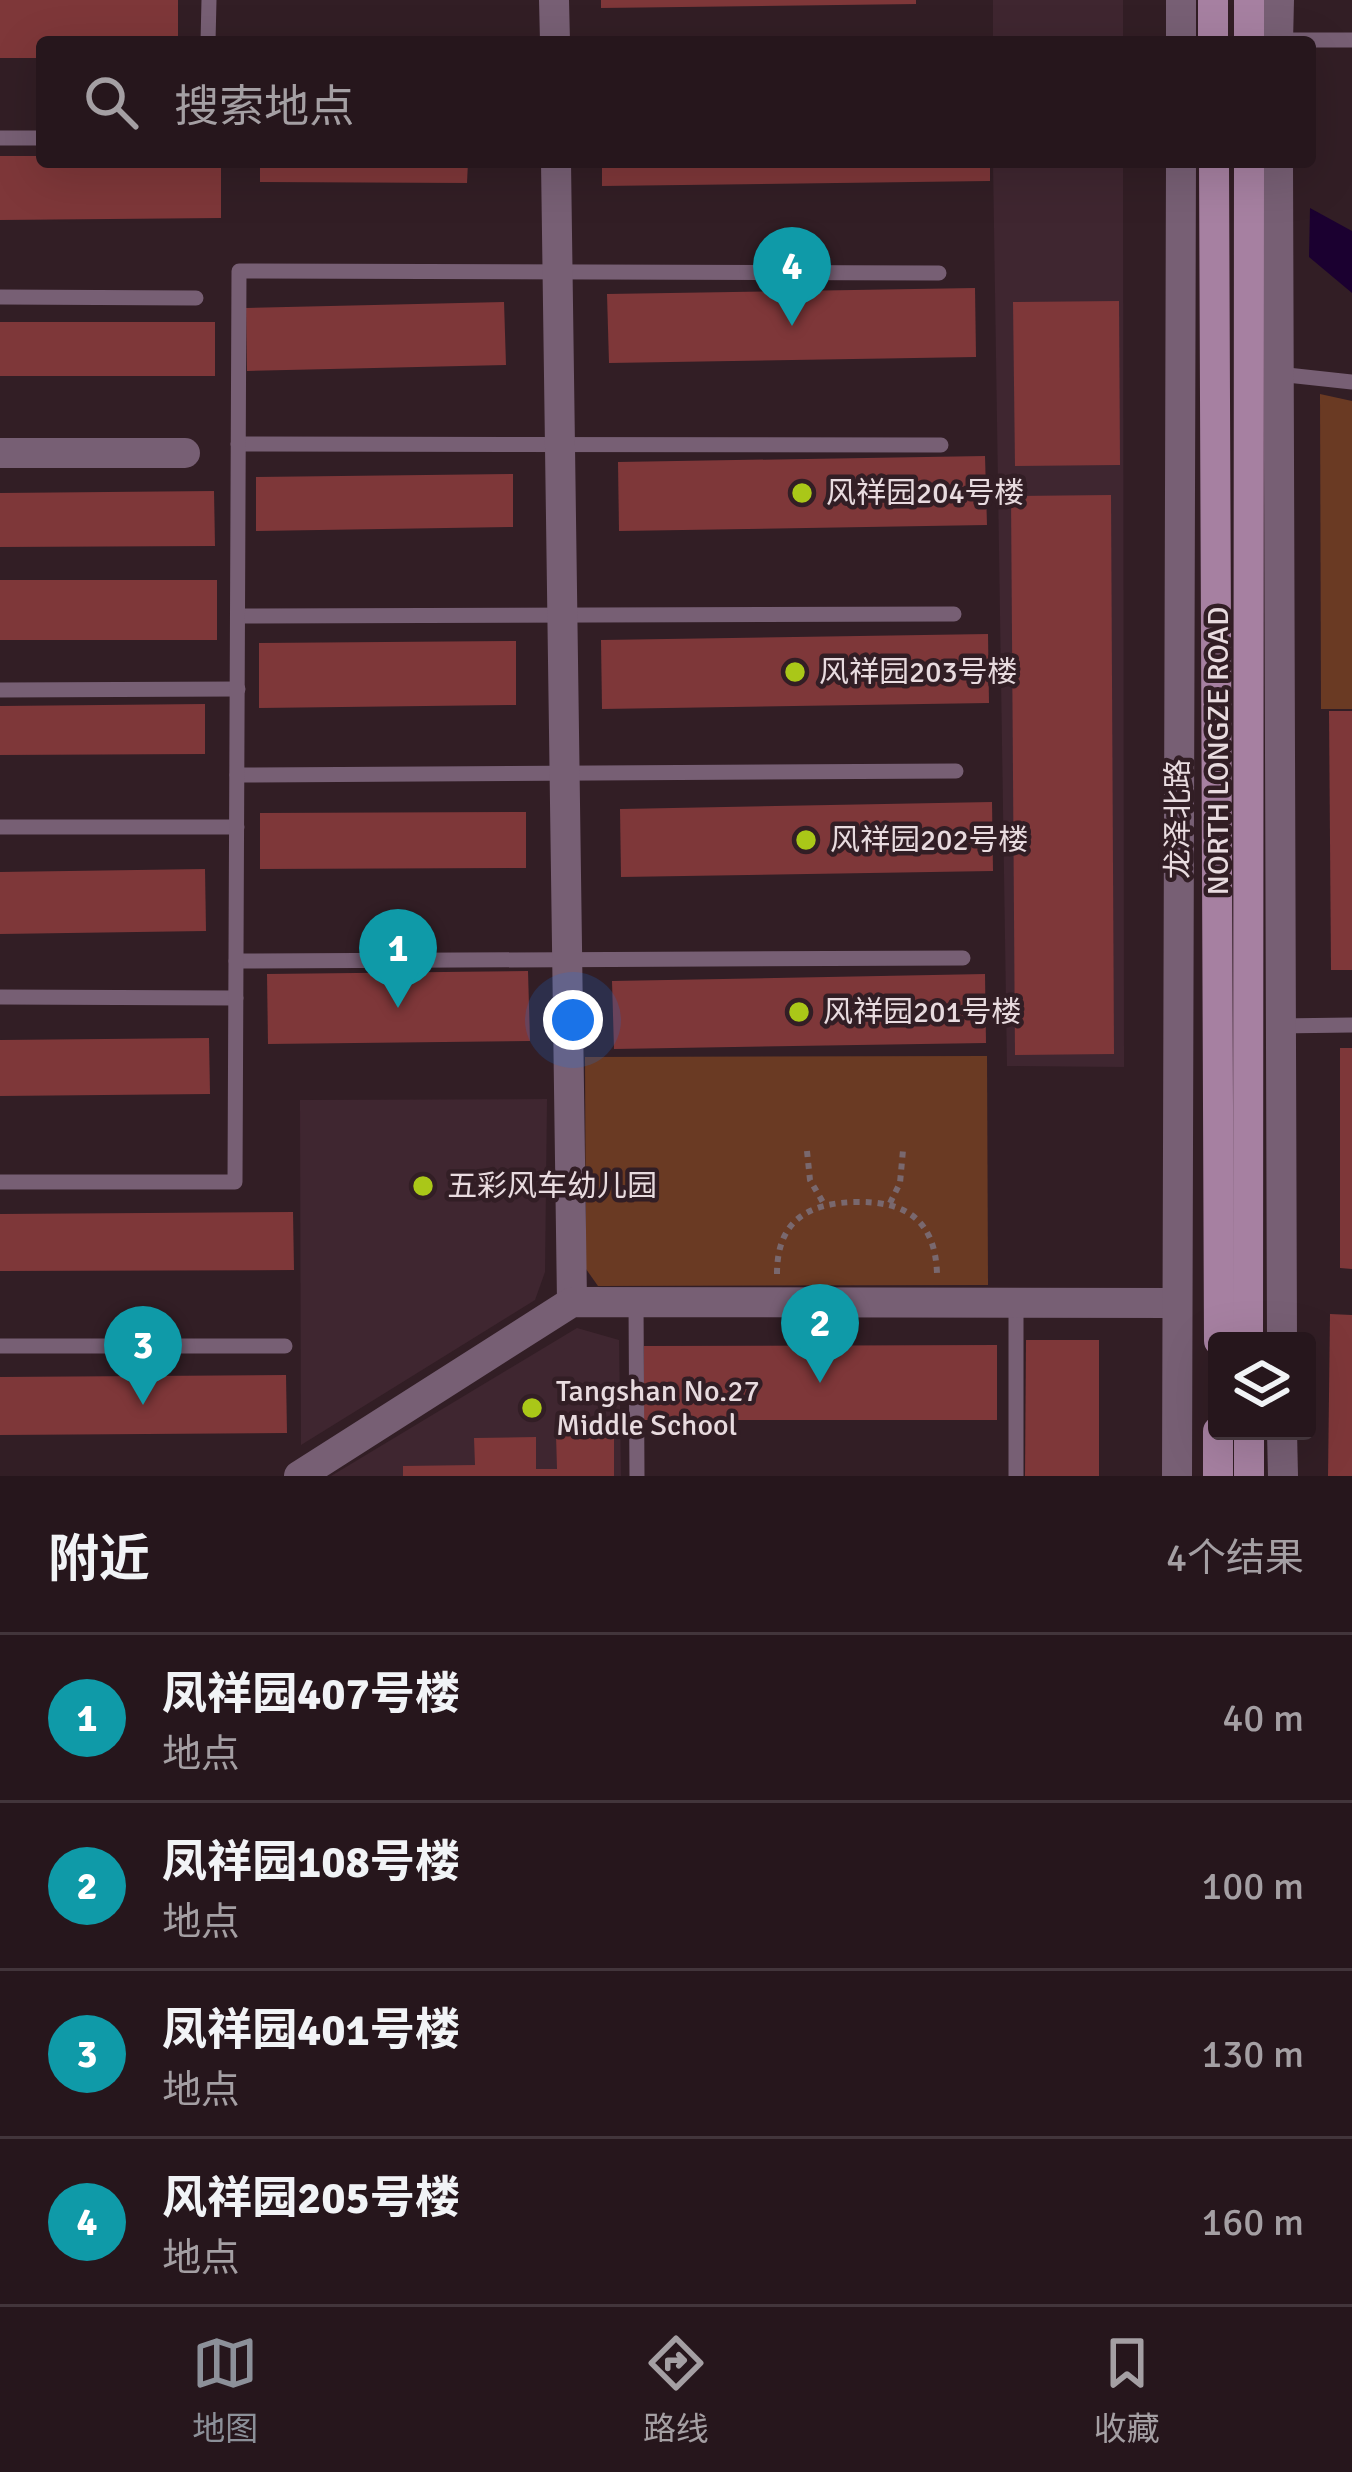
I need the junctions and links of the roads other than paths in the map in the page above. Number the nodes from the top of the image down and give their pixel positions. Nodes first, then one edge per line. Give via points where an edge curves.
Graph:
1 (208, 0) edge
2 (554, 0) edge
3 (1181, 0) edge
4 (1213, 0) edge
5 (1249, 0) edge
6 (1279, 0) edge
7 (208, 36) edge
8 (555, 36) edge
9 (1181, 36) edge
10 (1213, 36) edge
11 (1267, 36) edge
12 (1270, 36) edge
13 (1316, 40) edge
14 (1352, 40) edge
15 (0, 138) edge
16 (36, 138) edge
17 (556, 168) edge
18 (1180, 168) edge
19 (1214, 168) edge
20 (1249, 168) edge
21 (1278, 168) edge
22 (558, 273) junction
23 (939, 273) dead end
24 (0, 297) edge
25 (196, 298) dead end
26 (1277, 374) junction
27 (1352, 382) edge
28 (238, 444) junction
29 (560, 445) junction
30 (941, 445) dead end
31 (0, 452) edge
32 (185, 453) dead end
33 (954, 614) dead end
34 (238, 616) junction
35 (562, 616) junction
36 (238, 689) junction
37 (0, 690) edge
38 (956, 771) dead end
39 (565, 774) junction
40 (237, 775) junction
41 (0, 827) edge
42 (237, 827) junction
43 (567, 957) junction
44 (963, 958) dead end
45 (236, 961) junction
46 (0, 997) edge
47 (236, 998) junction
48 (1352, 1025) edge
49 (1247, 1026) junction
50 (1282, 1026) junction
51 (0, 1181) edge
52 (636, 1302) junction
53 (572, 1303) junction
54 (1016, 1303) junction
55 (1177, 1303) junction
56 (1219, 1332) edge
57 (1248, 1332) edge
58 (1282, 1332) edge
59 (0, 1346) edge
60 (285, 1346) dead end
61 (1218, 1440) edge
62 (1249, 1440) edge
63 (1282, 1440) edge
64 (299, 1476) edge
65 (637, 1476) edge
66 (1016, 1476) edge
67 (1177, 1476) edge
68 (1218, 1476) edge
69 (1249, 1476) edge
70 (1282, 1476) edge

1 - 7 lane
2 - 8 street
3 - 9 street
4 - 10 main road
5 - 11 main road
6 - 12 street
13 - 14 lane
15 - 16 lane
17 - 22 street
18 - 55 street, 龙泽北路
19 - 56 main road, NORTH LONGZE ROAD
20 - 49 main road, NORTH LONGZE ROAD
21 - 26 street
22 - 23 lane
22 - 28 lane via 239,271
22 - 29 street
24 - 25 lane
26 - 27 lane
26 - 50 street
28 - 29 lane
28 - 34 lane
29 - 30 lane
29 - 35 street
31 - 32 street
33 - 35 lane
34 - 35 lane
34 - 36 lane
35 - 39 street
36 - 37 lane
36 - 40 lane
38 - 39 lane
39 - 40 lane
39 - 43 street
40 - 42 lane
41 - 42 lane
42 - 45 lane
43 - 44 lane
43 - 45 lane
43 - 53 street
45 - 47 lane
46 - 47 lane
47 - 51 lane via 235,1182
48 - 50 lane
49 - 50 lane
49 - 57 main road, NORTH LONGZE ROAD
50 - 58 street
52 - 53 street
52 - 54 street
52 - 65 lane
53 - 64 street
54 - 55 street
54 - 66 lane
55 - 67 street, 龙泽北路
59 - 60 lane
61 - 68 main road
62 - 69 main road
63 - 70 street

